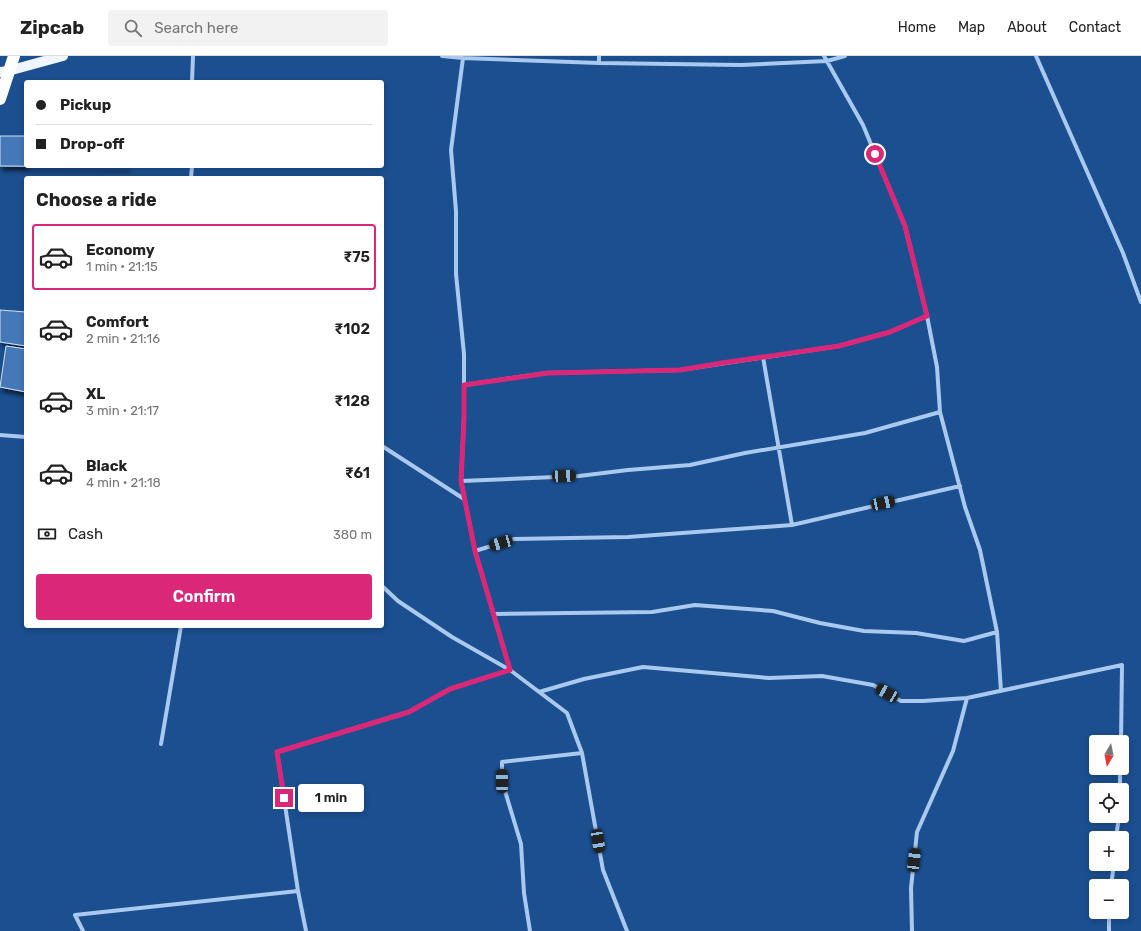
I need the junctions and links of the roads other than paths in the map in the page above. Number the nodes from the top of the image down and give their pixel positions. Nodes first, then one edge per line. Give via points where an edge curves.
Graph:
1 (14, 56) edge
2 (63, 56) edge
3 (193, 56) edge
4 (442, 56) edge
5 (599, 56) edge
6 (824, 56) edge
7 (846, 56) edge
8 (1036, 56) edge
9 (463, 58) junction
10 (827, 61) junction
11 (599, 63) junction
12 (4, 72) edge
13 (192, 80) edge
14 (0, 99) edge
15 (1141, 302) edge
16 (927, 316) junction
17 (762, 357) junction
18 (464, 385) junction
19 (940, 412) junction
20 (0, 435) edge
21 (24, 437) edge
22 (779, 446) junction
23 (384, 447) edge
24 (461, 481) junction
25 (960, 486) junction
26 (464, 499) junction
27 (792, 525) junction
28 (475, 551) junction
29 (384, 588) edge
30 (494, 614) junction
31 (181, 628) edge
32 (997, 632) junction
33 (510, 670) junction
34 (1001, 691) junction
35 (539, 692) junction
36 (967, 698) junction
37 (1120, 735) edge
38 (161, 744) dead end
39 (582, 754) junction
40 (298, 891) junction
41 (1109, 919) edge
42 (83, 931) edge
43 (306, 931) edge
44 (530, 931) edge
45 (627, 931) edge
46 (912, 931) edge
47 (1109, 931) edge

1 - 12 highway
2 - 12 main road
3 - 13 street
4 - 9 street
5 - 11 street
6 - 10 street
7 - 10 street
8 - 15 street via 1123,253
9 - 11 street
9 - 18 street via 451,150
10 - 11 street via 741,65
10 - 16 street via 863,125 905,226
12 - 14 highway
16 - 17 street via 890,332 839,346
16 - 19 street via 937,367
17 - 18 street via 680,370 548,373
17 - 22 street
18 - 24 street
19 - 22 street via 865,433
19 - 25 street
20 - 21 street
22 - 24 street via 690,465 578,476
22 - 27 street
23 - 26 street
24 - 26 street
25 - 27 street
25 - 32 street via 980,550
26 - 28 street
27 - 28 street via 628,537 514,539
28 - 30 street
29 - 33 street via 398,601 452,637
30 - 32 street via 652,612 695,605 773,611 864,631 916,632 964,641
30 - 33 street
31 - 38 street
32 - 34 street
33 - 35 street
33 - 40 street via 450,689 409,712 277,752
34 - 36 street
34 - 37 street via 1122,665
35 - 36 street via 584,679 643,667 769,678 822,676 873,685 901,701
35 - 39 street via 566,713
36 - 46 street via 953,752 917,832 911,888
39 - 44 street via 502,762 502,781 521,844 524,893
39 - 45 street via 603,870
40 - 42 street via 75,915
40 - 43 street
41 - 47 street

